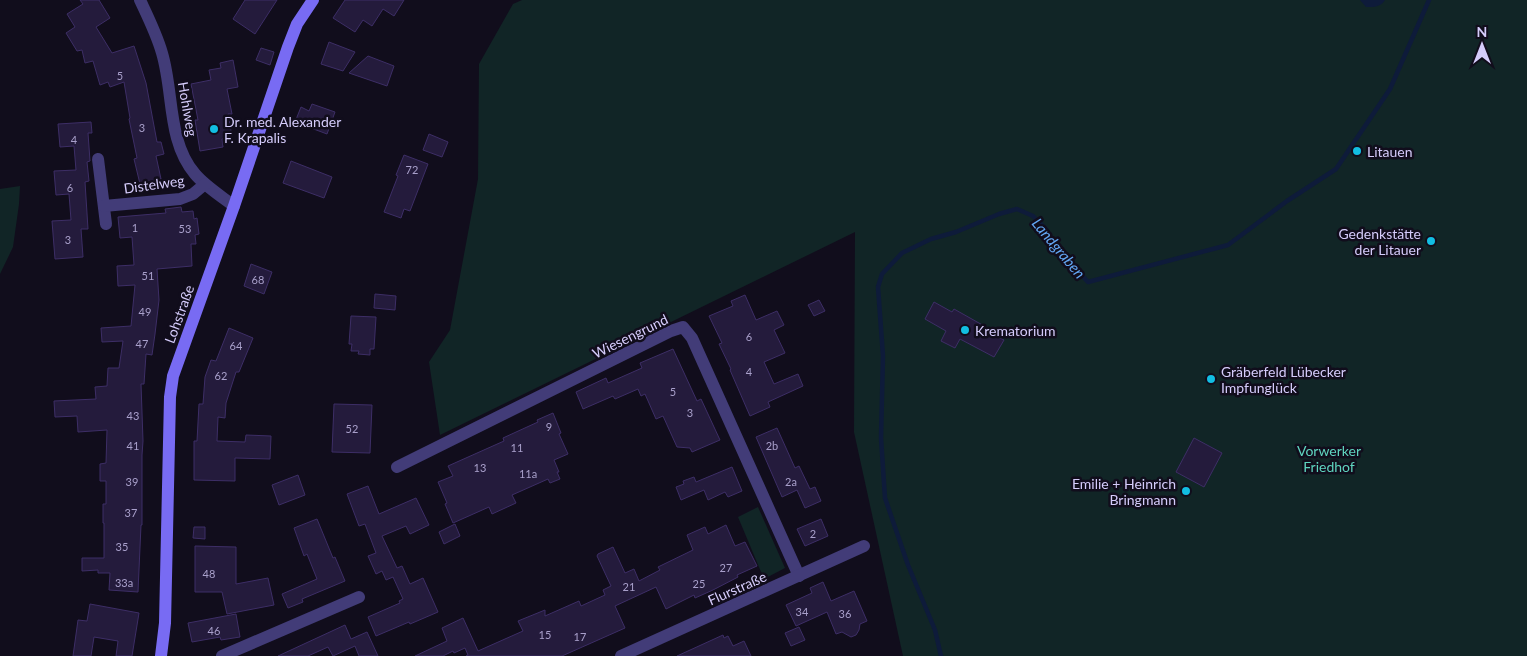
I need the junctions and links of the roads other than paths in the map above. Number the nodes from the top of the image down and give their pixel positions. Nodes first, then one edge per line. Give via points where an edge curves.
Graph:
1 (140, 0) edge
2 (313, 0) edge
3 (98, 159) dead end
4 (206, 184) junction
5 (104, 206) junction
6 (234, 206) junction
7 (106, 224) dead end
8 (397, 467) dead end
9 (864, 546) dead end
10 (799, 576) junction
11 (360, 597) dead end
12 (161, 656) edge
13 (222, 656) edge
14 (622, 656) edge

1 - 4 street, Hohlweg via 162,54 181,152 195,175
2 - 6 main road, Lohstraße via 297,24 288,46
3 - 5 street
4 - 5 street, Distelweg via 180,199
4 - 6 street, Hohlweg
5 - 7 street
6 - 12 main road, Lohstraße via 172,376 165,623
8 - 10 street, Wiesengrund via 683,327 692,338
9 - 10 street, Flurstraße
10 - 14 street, Flurstraße
11 - 13 street

